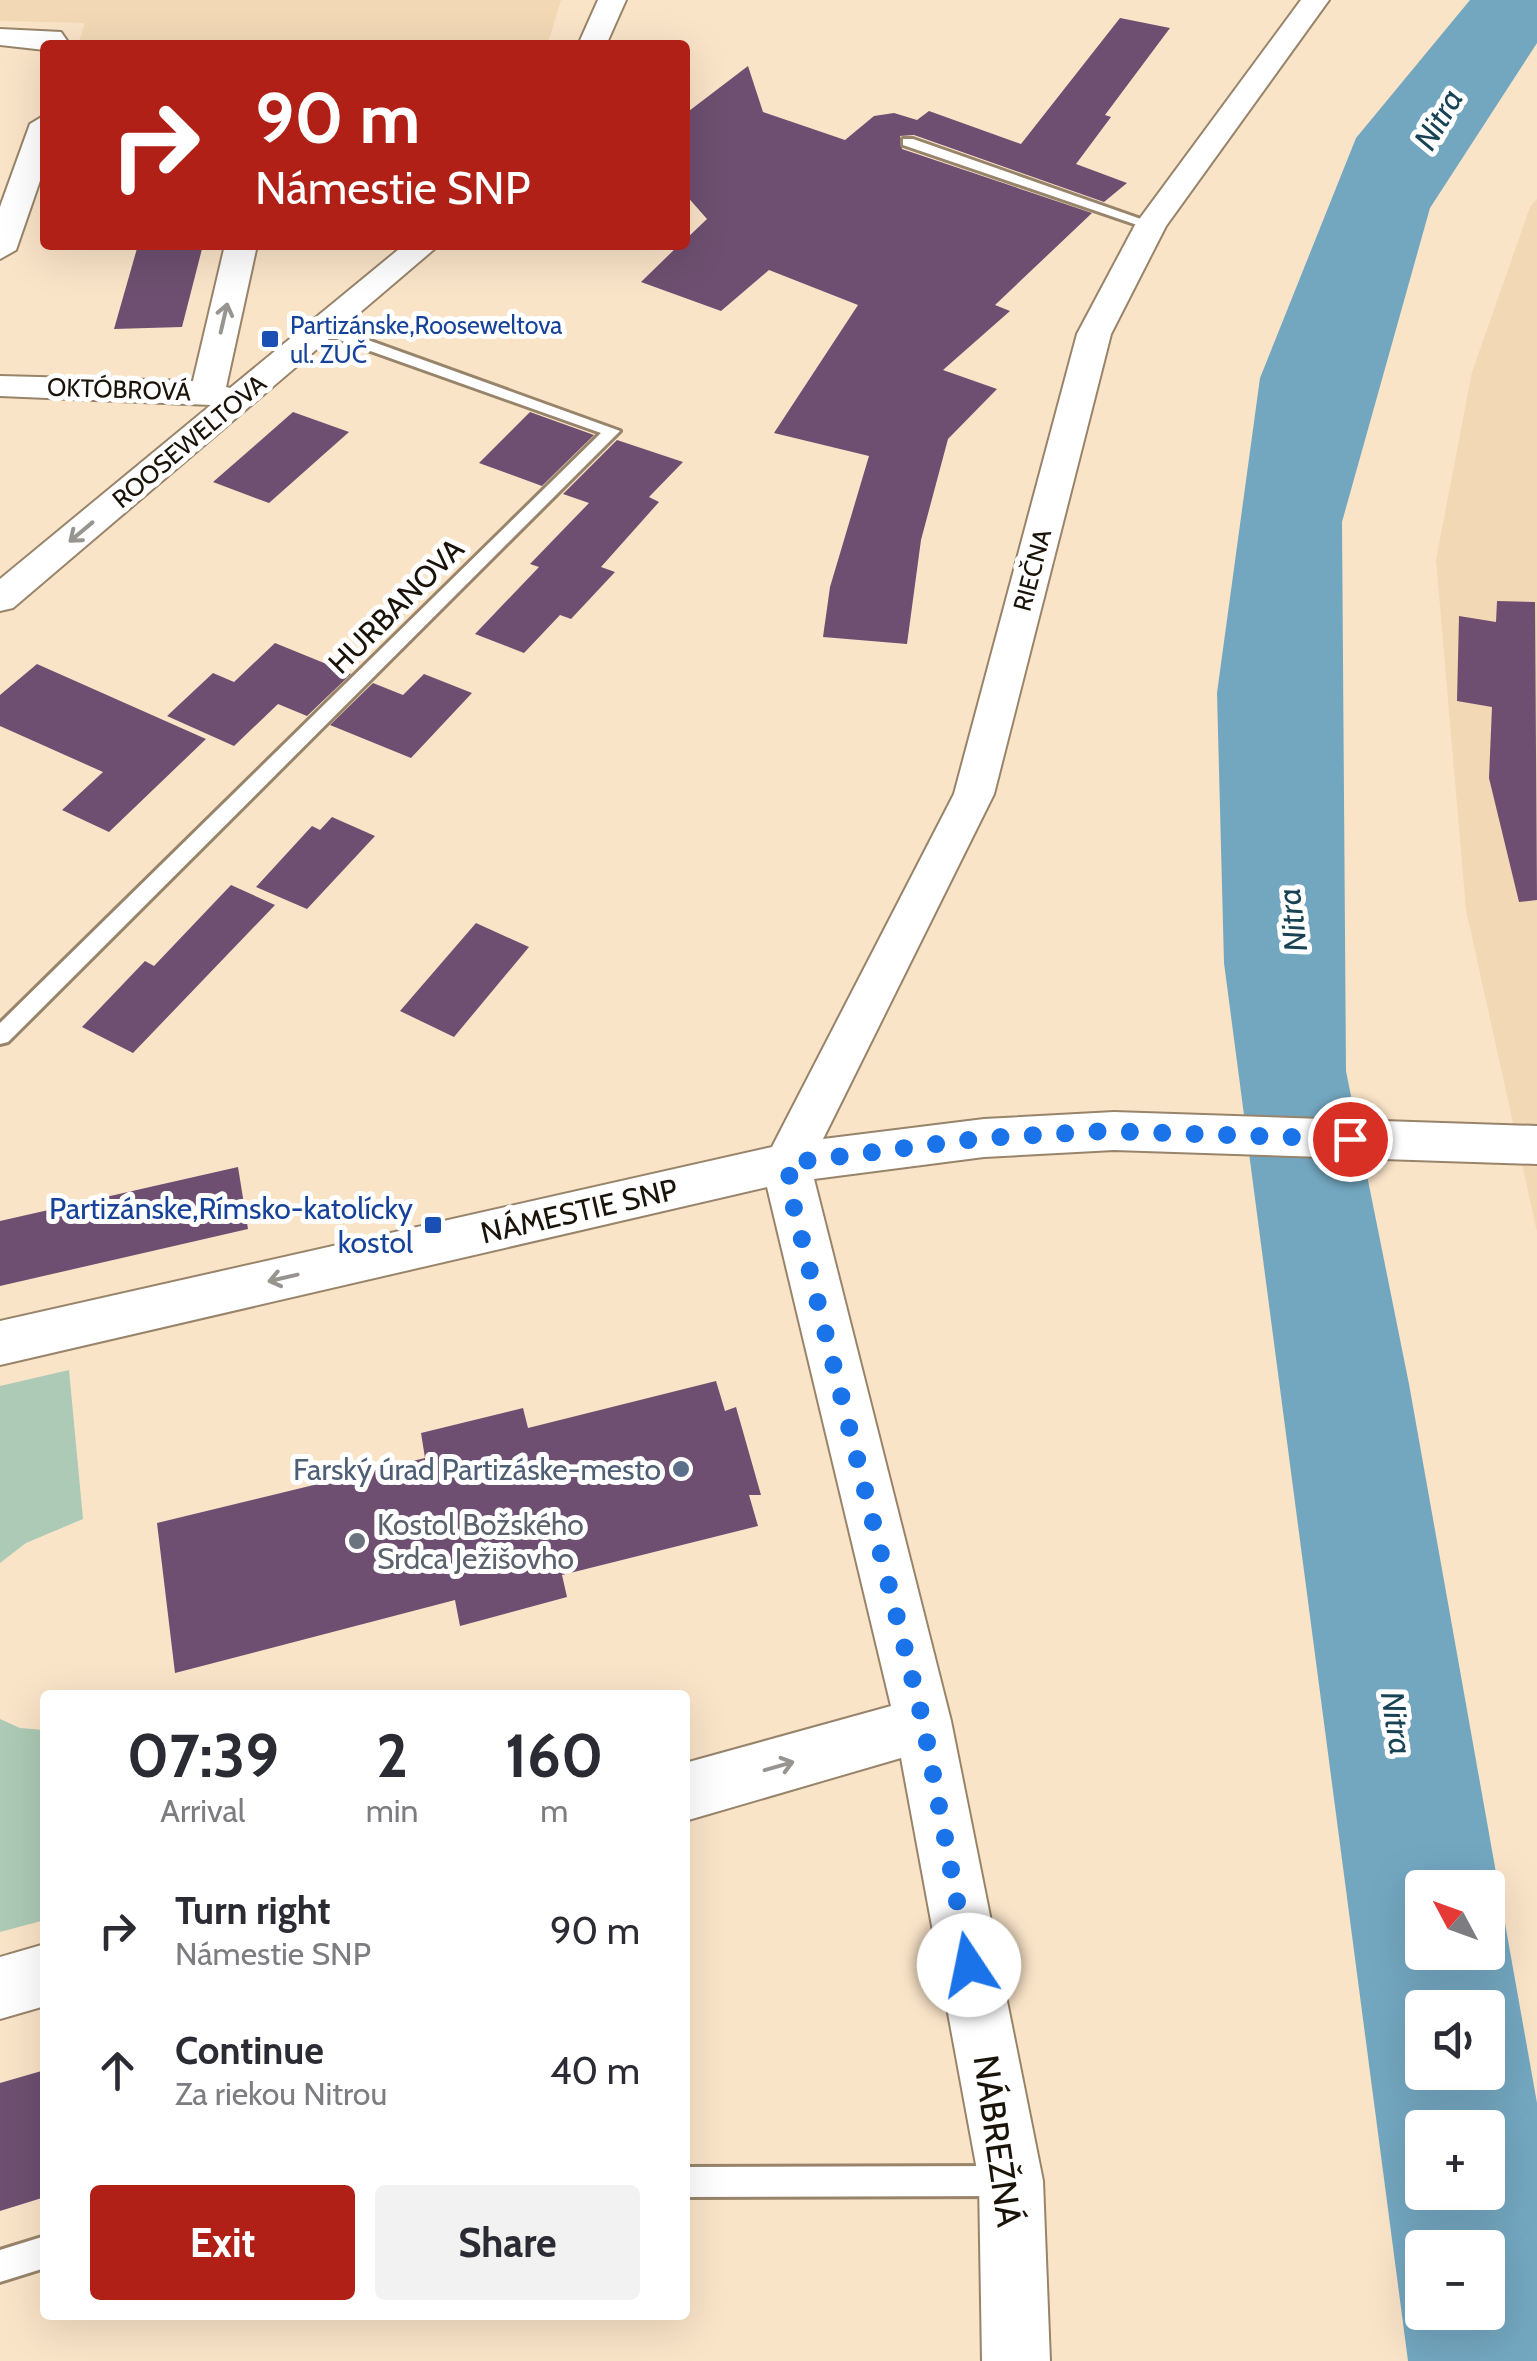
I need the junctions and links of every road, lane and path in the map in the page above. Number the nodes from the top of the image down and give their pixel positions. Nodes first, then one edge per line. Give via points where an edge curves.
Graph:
1 (612, 0) edge
2 (1315, 0) edge
3 (0, 37) edge
4 (52, 40) edge
5 (594, 40) edge
6 (40, 138) edge
7 (908, 142) dead end
8 (1152, 225) junction
9 (0, 250) edge
10 (240, 250) edge
11 (418, 250) edge
12 (323, 329) junction
13 (0, 386) edge
14 (222, 397) junction
15 (0, 600) edge
16 (0, 1036) edge
17 (1537, 1145) edge
18 (788, 1163) junction
19 (0, 1343) edge
20 (923, 1721) junction
21 (690, 1791) edge
22 (40, 1976) edge
23 (0, 1988) edge
24 (690, 2182) edge
25 (1011, 2182) junction
26 (40, 2254) edge
27 (0, 2266) edge
28 (1016, 2361) edge

1 - 5 street
2 - 8 street, RIEČNA
3 - 4 street
6 - 9 street
7 - 8 lane
8 - 18 street, RIEČNA via 1094,334 974,794
14 -> 10 street
11 - 12 street, ROOSEWELTOVA
12 - 14 street, ROOSEWELTOVA
12 - 16 lane, HURBANOVA via 612,431
13 - 14 street, OKTÓBROVÁ
14 -> 15 street, ROOSEWELTOVA
17 - 18 street, NÁMESTIE SNP via 1110,1131 984,1138
18 -> 19 street, NÁMESTIE SNP
18 - 20 street, NÁBREŽNÁ
21 -> 20 street
20 - 25 street, NÁBREŽNÁ
22 - 23 street
24 - 25 lane
25 - 28 street, NÁBREŽNÁ
26 - 27 lane

